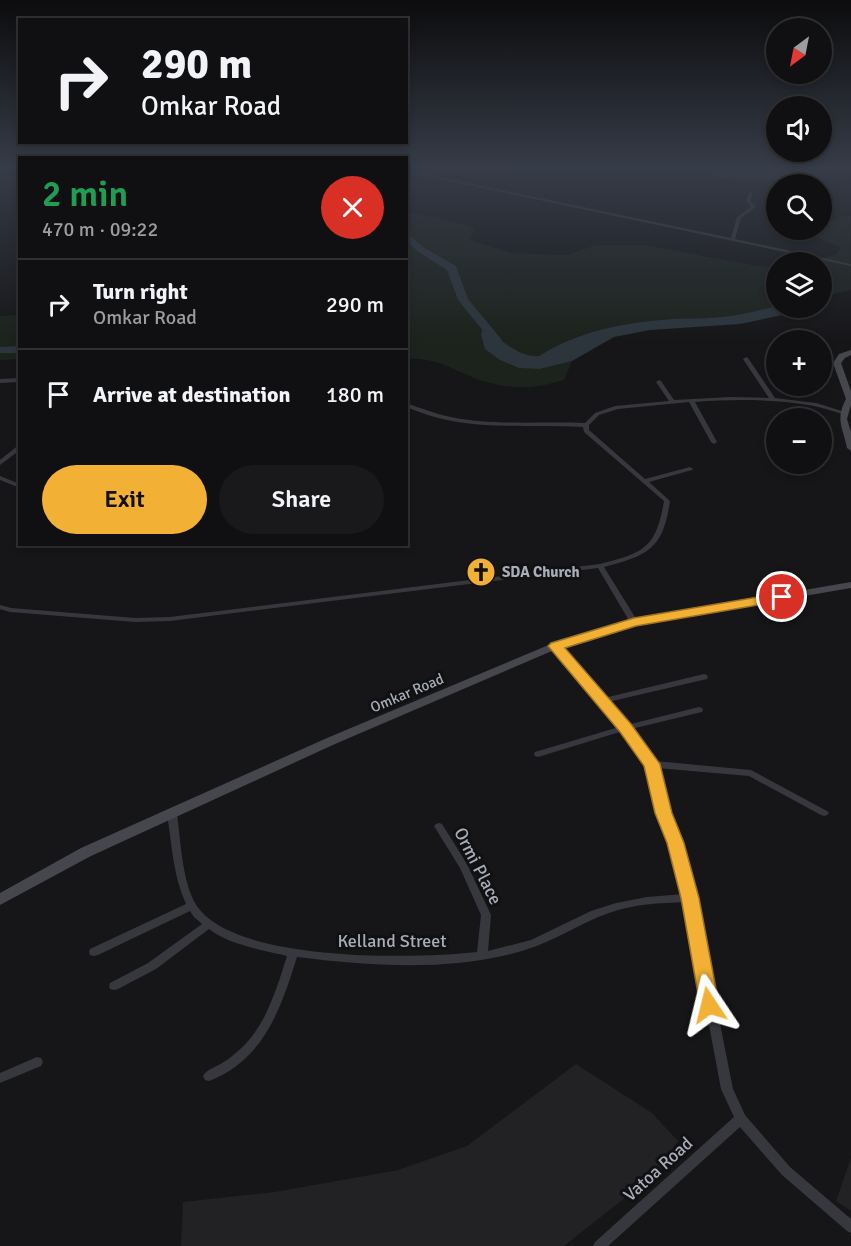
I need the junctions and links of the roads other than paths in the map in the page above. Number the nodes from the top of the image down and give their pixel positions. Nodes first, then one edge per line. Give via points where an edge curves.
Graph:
1 (666, 225) edge
2 (737, 225) edge
3 (733, 239) junction
4 (851, 265) edge
5 (851, 352) edge
6 (746, 359) dead end
7 (18, 380) edge
8 (0, 381) edge
9 (659, 382) dead end
10 (772, 398) junction
11 (692, 402) junction
12 (673, 403) junction
13 (408, 406) edge
14 (842, 412) junction
15 (586, 425) junction
16 (714, 442) dead end
17 (851, 444) edge
18 (18, 448) edge
19 (0, 463) edge
20 (690, 469) dead end
21 (0, 478) edge
22 (645, 481) junction
23 (18, 485) edge
24 (600, 566) junction
25 (851, 585) edge
26 (0, 607) edge
27 (634, 622) junction
28 (555, 646) junction
29 (704, 678) dead end
30 (601, 700) junction
31 (699, 710) dead end
32 (625, 728) junction
33 (538, 754) dead end
34 (652, 764) junction
35 (172, 813) junction
36 (824, 813) dead end
37 (439, 826) dead end
38 (690, 898) junction
39 (0, 900) edge
40 (192, 906) junction
41 (208, 925) junction
42 (94, 952) dead end
43 (293, 953) junction
44 (482, 956) junction
45 (114, 986) dead end
46 (37, 1062) dead end
47 (208, 1076) dead end
48 (0, 1078) edge
49 (741, 1119) junction
50 (851, 1227) edge
51 (599, 1246) edge

1 - 3 street
2 - 3 street
3 - 4 street
5 - 14 street via 837,363 850,399
6 - 10 street
7 - 8 street
9 - 12 street
10 - 11 street
10 - 14 street
11 - 12 street
11 - 16 street
12 - 15 street via 617,407 597,414
13 - 15 street via 455,421
14 - 17 street
15 - 22 street via 592,437
18 - 19 street
20 - 22 street
21 - 23 street
22 - 24 street via 667,501 659,531 641,555
24 - 26 street via 170,619 124,620
24 - 27 street
25 - 27 street, Omkar Road
27 - 28 street, Omkar Road
28 - 30 street
28 - 35 street, Omkar Road
29 - 30 street
30 - 32 street
31 - 32 street
32 - 33 street
32 - 34 street
34 - 36 street via 751,773
34 - 38 street
35 - 39 street, Omkar Road via 86,852
35 - 40 street, Kelland Street via 182,878
37 - 44 street, Ormi Place via 486,915
38 - 44 street, Kelland Street via 646,899 604,910 525,946
38 - 49 street via 727,1089
40 - 41 street, Kelland Street
40 - 42 street
41 - 43 street, Kelland Street via 249,943
41 - 45 street via 152,966
43 - 44 street, Kelland Street via 356,959
43 - 47 street via 268,1021 253,1046 227,1068
46 - 48 street
49 - 50 street via 786,1172
49 - 51 street, Vatoa Road

